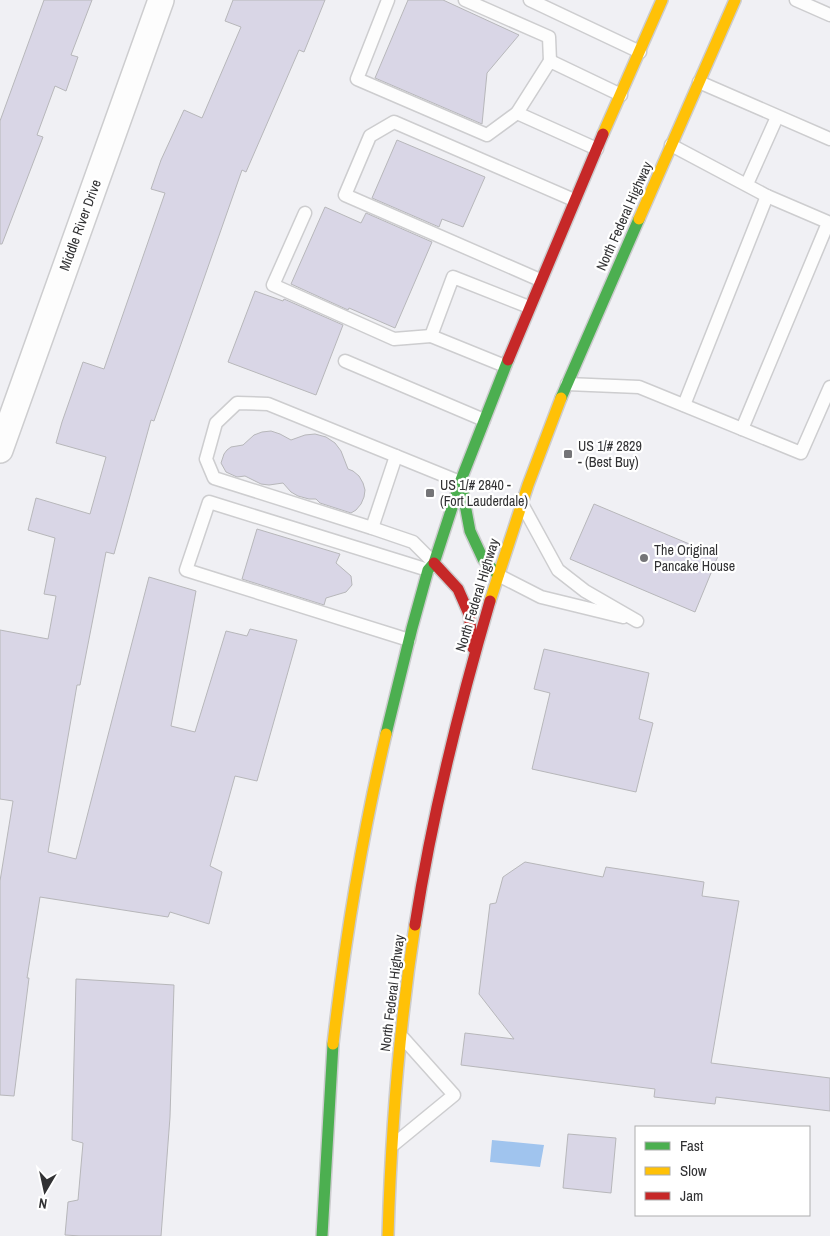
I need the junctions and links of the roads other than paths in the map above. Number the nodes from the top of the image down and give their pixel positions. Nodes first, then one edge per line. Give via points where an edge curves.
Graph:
1 (161, 0) edge
2 (388, 0) edge
3 (465, 0) edge
4 (530, 0) edge
5 (662, 0) edge
6 (735, 0) edge
7 (796, 0) edge
8 (830, 15) edge
9 (640, 52) junction
10 (550, 61) junction
11 (699, 82) junction
12 (621, 95) junction
13 (517, 113) junction
14 (777, 117) junction
15 (830, 139) edge
16 (671, 145) junction
17 (597, 149) junction
18 (747, 184) junction
19 (767, 196) junction
20 (574, 200) junction
21 (305, 213) dead end
22 (829, 223) edge
23 (540, 280) junction
24 (529, 307) junction
25 (431, 336) junction
26 (345, 361) dead end
27 (505, 366) junction
28 (568, 384) junction
29 (830, 387) edge
30 (684, 405) junction
31 (484, 420) junction
32 (742, 429) junction
33 (0, 450) edge
34 (396, 456) junction
35 (460, 482) junction
36 (521, 504) junction
37 (372, 528) junction
38 (431, 566) junction
39 (498, 575) junction
40 (409, 640) junction
41 (474, 654) junction
42 (401, 1036) junction
43 (391, 1147) junction
44 (322, 1236) edge
45 (388, 1236) edge

1 - 33 street, Middle River Drive
2 - 13 lane via 357,79 487,135
3 - 10 lane via 549,37
4 - 9 lane
5 - 9 main road
6 - 11 main road, North Federal Highway
7 - 8 lane
9 - 12 main road
10 - 12 lane
10 - 13 lane
11 - 14 lane
11 - 16 main road, North Federal Highway
12 - 17 main road
13 - 17 lane
14 - 15 lane
14 - 18 lane
16 - 18 lane
16 - 28 main road, North Federal Highway
17 - 20 main road
18 - 19 lane
19 - 22 lane
19 - 30 lane
20 - 23 main road
20 - 23 lane via 394,122 370,136 345,195
21 - 25 lane via 273,286 394,339
22 - 32 lane
23 - 24 main road
24 - 25 lane via 453,277
24 - 27 main road
25 - 27 lane
26 - 31 lane
27 - 31 main road
28 - 30 lane via 639,387
28 - 36 main road, North Federal Highway
29 - 32 lane via 801,453
30 - 32 lane
31 - 35 main road
34 - 35 lane
34 - 37 lane
34 - 37 lane via 268,404 237,403 216,423 206,459 214,478
35 - 38 main road
35 - 39 main road via 470,531 483,560
36 - 39 main road, North Federal Highway
36 - 39 lane via 558,570 585,591 637,621 541,597
37 - 38 lane via 413,542
38 - 40 main road
38 - 40 lane via 209,502 186,570
38 - 41 main road via 458,590 469,614
39 - 41 main road, North Federal Highway
40 - 44 main road via 371,802 349,925 333,1045
41 - 42 main road, North Federal Highway via 429,846 412,944
42 - 43 main road, North Federal Highway
42 - 43 lane via 454,1095
43 - 45 main road, North Federal Highway

